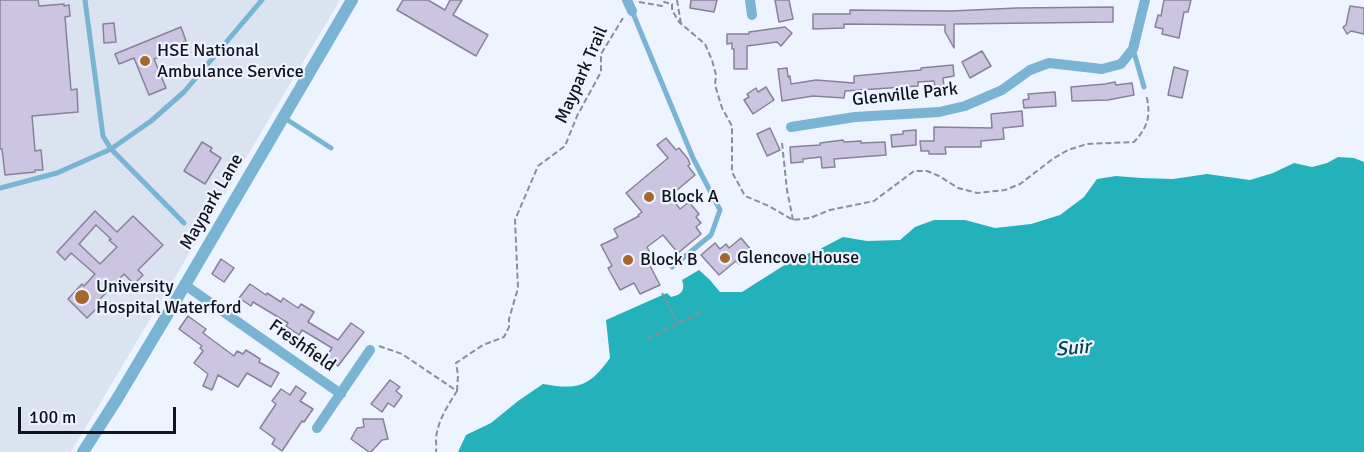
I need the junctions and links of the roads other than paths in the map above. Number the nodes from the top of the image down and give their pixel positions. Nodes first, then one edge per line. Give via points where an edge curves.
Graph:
1 (85, 0) edge
2 (262, 0) edge
3 (352, 0) edge
4 (750, 0) edge
5 (1145, 0) edge
6 (629, 6) edge
7 (752, 15) dead end
8 (1133, 49) junction
9 (1144, 87) road end
10 (283, 117) junction
11 (791, 127) dead end
12 (331, 148) dead end
13 (111, 149) junction
14 (0, 188) edge
15 (184, 224) dead end
16 (672, 267) dead end
17 (185, 285) junction
18 (370, 350) road end
19 (341, 394) junction
20 (317, 428) dead end
21 (83, 452) edge

1 - 13 lane via 103,136
2 - 13 lane via 184,92
3 - 10 street, Maypark Lane
4 - 7 street
5 - 8 street
6 - 16 lane via 693,158 720,210 711,236
8 - 9 lane
8 - 11 street, Glenville Park via 1121,64 1102,69 1049,63 1039,66 1002,90 939,112 855,117
10 - 12 lane
10 - 17 street, Maypark Lane
13 - 14 lane via 57,173
13 - 15 lane
17 - 19 street, Freshfield
17 - 21 street, Maypark Lane
18 - 19 street
19 - 20 street

